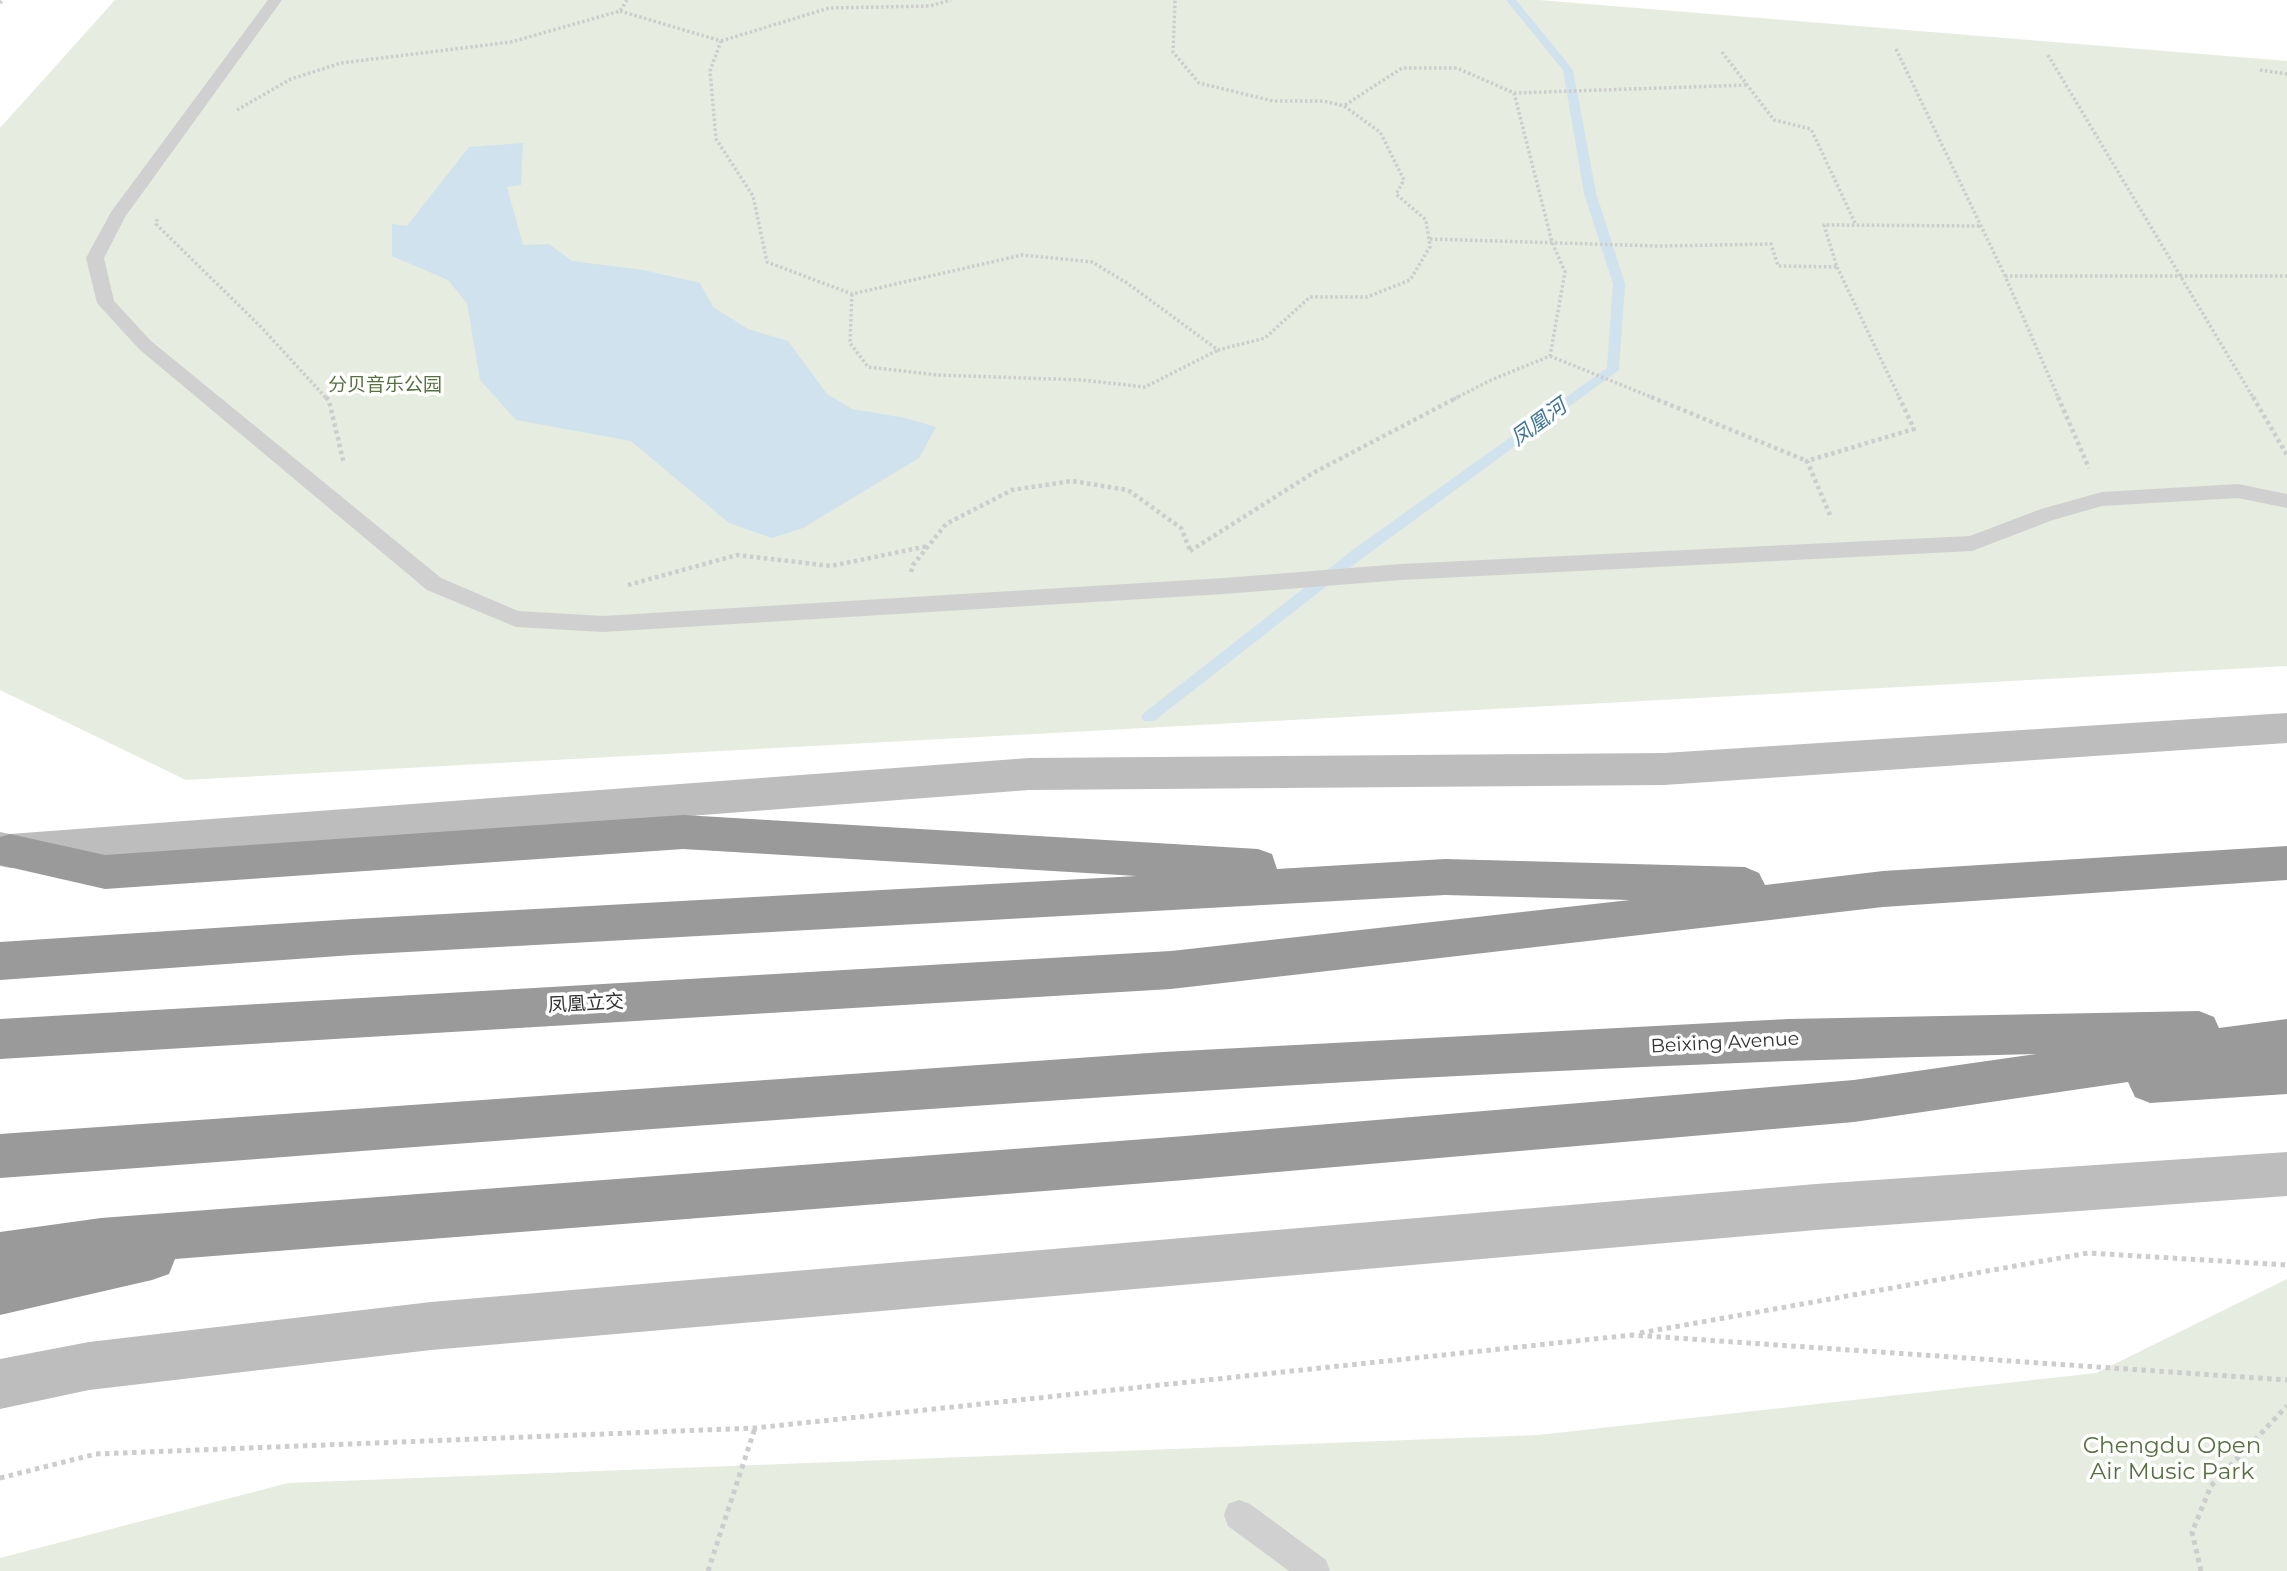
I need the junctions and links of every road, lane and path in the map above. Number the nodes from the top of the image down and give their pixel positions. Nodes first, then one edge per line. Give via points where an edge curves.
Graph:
1 (275, 0) edge
2 (627, 0) edge
3 (951, 0) edge
4 (1175, 0) edge
5 (620, 11) junction
6 (721, 41) junction
7 (1896, 49) dead end
8 (1722, 52) dead end
9 (2048, 55) dead end
10 (2260, 70) dead end
11 (2287, 74) edge
12 (1747, 85) junction
13 (1514, 93) junction
14 (1344, 106) junction
15 (233, 112) dead end
16 (164, 151) junction
17 (1856, 225) junction
18 (1981, 226) junction
19 (1430, 239) junction
20 (1552, 242) junction
21 (1837, 267) junction
22 (2179, 274) junction
23 (2005, 276) junction
24 (2287, 276) edge
25 (852, 294) junction
26 (1217, 350) junction
27 (1550, 356) junction
28 (2287, 455) edge
29 (1807, 461) junction
30 (2102, 499) junction
31 (2287, 501) edge
32 (359, 522) junction
33 (929, 546) junction
34 (1844, 550) junction
35 (1190, 551) junction
36 (1214, 586) junction
37 (620, 587) dead end
38 (904, 606) junction
39 (2287, 728) edge
40 (5, 850) edge
41 (2287, 855) edge
42 (2287, 863) edge
43 (2192, 871) junction
44 (1445, 877) junction
45 (1883, 889) junction
46 (0, 961) edge
47 (2287, 1029) edge
48 (0, 1039) edge
49 (2287, 1039) edge
50 (2287, 1073) edge
51 (1854, 1101) junction
52 (0, 1156) edge
53 (2287, 1174) edge
54 (283, 1227) junction
55 (0, 1255) edge
56 (2287, 1265) edge
57 (0, 1291) edge
58 (1632, 1335) junction
59 (2287, 1380) edge
60 (0, 1384) edge
61 (2287, 1406) edge
62 (755, 1428) junction
63 (0, 1478) edge
64 (1239, 1515) dead end
65 (708, 1571) edge
66 (1315, 1571) edge
67 (2201, 1571) edge

1 - 16 lane
2 - 5 path
3 - 6 path via 930,6 829,8
4 - 14 path via 1173,52 1199,83 1273,102
5 - 6 path
5 - 15 path via 511,43 341,63 291,79
6 - 25 path via 710,71 716,139 753,196 766,262
7 - 18 path
8 - 12 path
9 - 22 path
10 - 11 path
12 - 13 path
12 - 17 path via 1774,120 1811,129
13 - 14 path via 1457,68 1402,68
13 - 20 path
14 - 19 path via 1380,132 1404,180 1396,194 1426,220
16 - 32 path via 156,224 329,401
16 - 32 lane via 117,216 95,258 106,303 145,345
17 - 18 path
17 - 21 path via 1824,225
18 - 23 path
19 - 20 path
19 - 26 path via 1430,247 1410,280 1367,297 1310,297 1265,338
20 - 21 path via 1771,244 1778,266
20 - 27 path via 1564,272
21 - 29 path via 1913,429
22 - 23 path
22 - 24 path
22 - 28 path
23 - 30 path
25 - 26 path via 1023,255 1092,262
25 - 26 path via 850,344 868,367 1145,387
27 - 29 path
27 - 35 path via 1491,380 1312,473
29 - 34 path
30 - 31 lane via 2238,491
30 - 34 lane via 1972,543
32 - 38 lane via 434,584 516,620 603,624
33 - 35 path via 946,524 1012,489 1072,481 1128,490 1181,528
33 - 37 path via 831,566 737,555
33 - 38 path via 913,565
34 - 36 lane
35 - 36 path
36 - 38 lane
39 - 40 street via 1664,769 1029,774
40 - 44 highway via 105,872 683,832
41 - 43 highway
42 - 43 highway
43 - 45 highway
44 - 45 highway
44 - 46 highway
45 - 48 highway, 凤凰立交 via 1171,970
47 - 52 highway, Beixing Avenue via 1788,1039 1163,1073
49 - 51 highway
50 - 51 highway
51 - 54 highway
53 - 60 street via 1816,1207 431,1326 89,1366
54 - 55 highway via 101,1241
54 - 57 highway
56 - 58 path via 2088,1253
58 - 59 path
58 - 62 path
61 - 67 path via 2211,1486 2192,1532
62 - 63 path via 96,1454
62 - 65 path
64 - 66 lane

